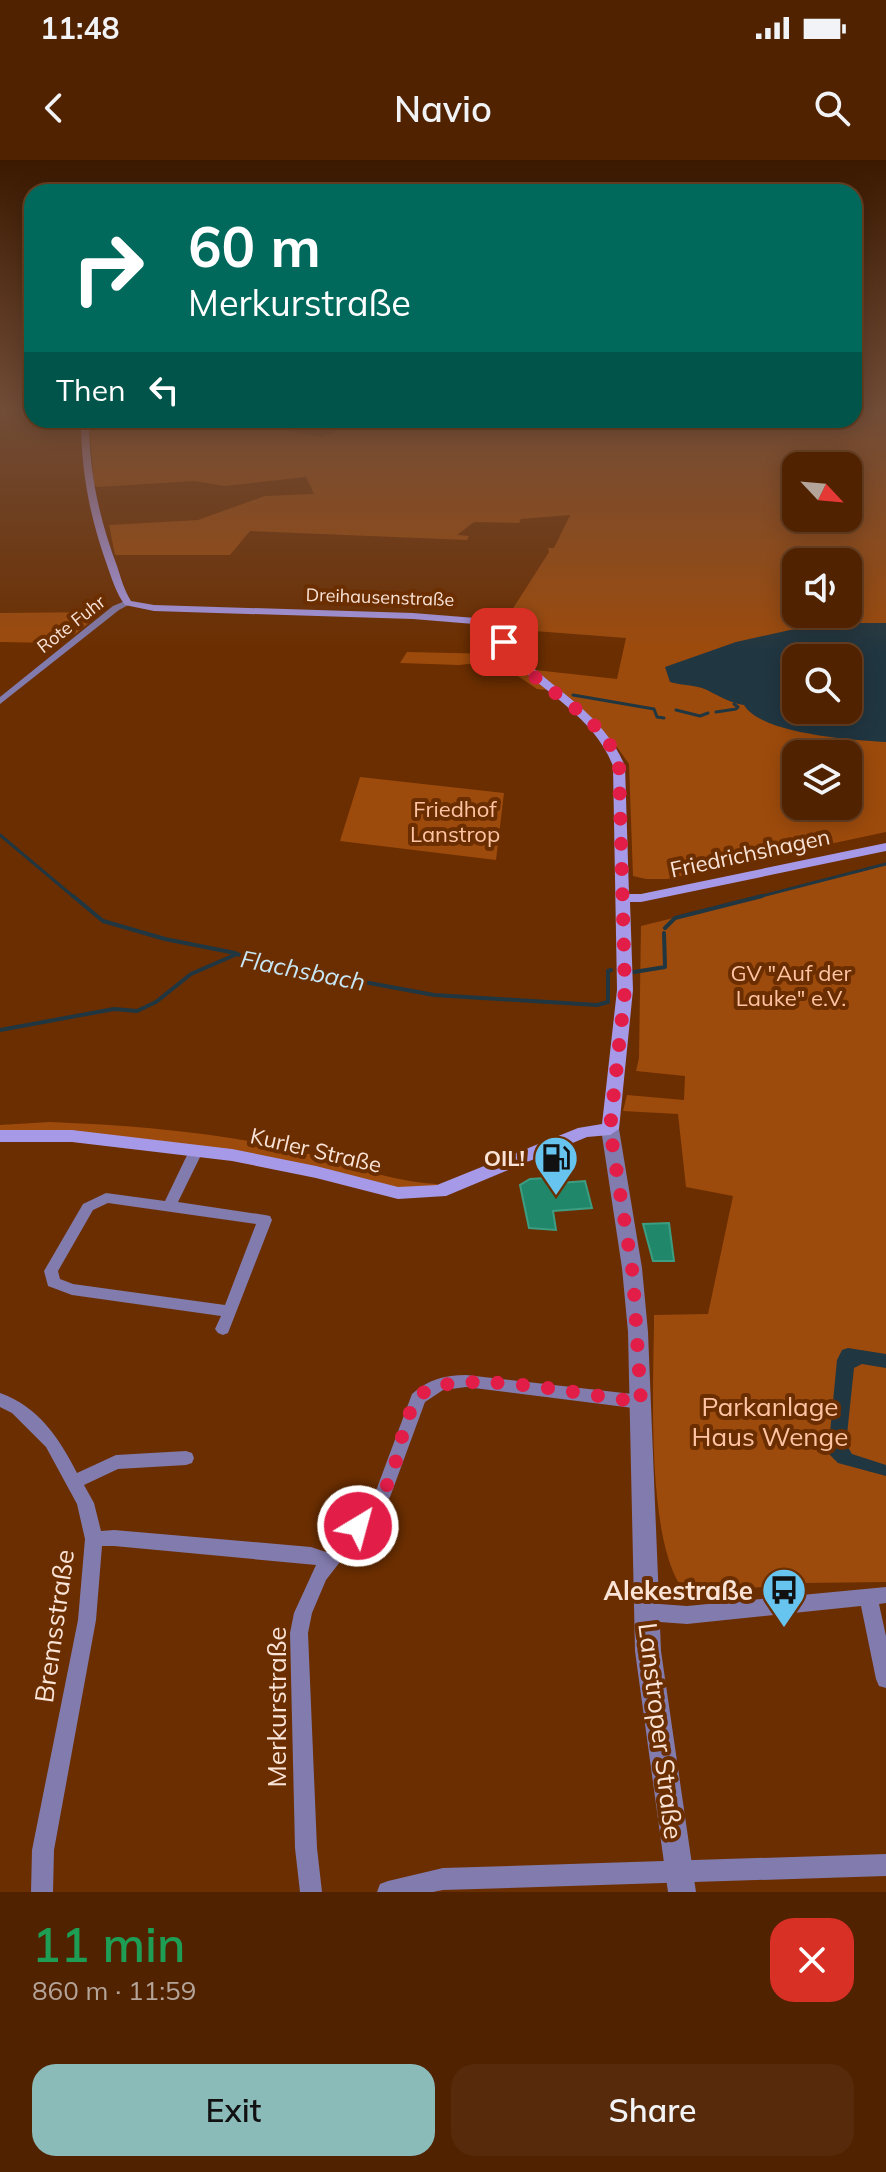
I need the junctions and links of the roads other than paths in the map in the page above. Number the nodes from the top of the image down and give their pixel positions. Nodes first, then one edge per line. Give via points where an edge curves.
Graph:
1 (91, 490) edge
2 (128, 603) junction
3 (0, 701) edge
4 (621, 805) joint
5 (886, 847) edge
6 (623, 898) junction
7 (610, 1129) junction
8 (0, 1136) edge
9 (196, 1151) junction
10 (169, 1206) junction
11 (229, 1311) junction
12 (223, 1329) dead end
13 (0, 1400) edge
14 (641, 1402) junction
15 (186, 1458) dead end
16 (75, 1482) junction
17 (94, 1539) junction
18 (330, 1561) junction
19 (877, 1596) edge
20 (646, 1612) junction
21 (886, 1679) edge
22 (886, 1865) edge
23 (681, 1881) edge
24 (42, 1892) edge
25 (311, 1892) edge
26 (388, 1892) edge

1 - 2 main road, Rote Fuhr via 106,551
2 - 3 street, Rote Fuhr
2 - 4 main road, Dreihausenstraße via 493,623 515,658 584,716 614,751
4 - 6 main road, Lanstroper Straße
5 - 6 main road, Friedrichshagen
6 - 7 main road, Lanstroper Straße via 625,990
7 - 9 main road, Kurler Straße via 584,1132 439,1191 398,1193 296,1167
7 - 14 street, Lanstroper Straße via 633,1275
8 - 9 main road, Kurler Straße via 72,1136
9 - 10 street
10 - 11 street via 265,1220
10 - 11 street via 106,1198 88,1207 51,1271 53,1282
11 - 12 street
13 - 16 street, Bremsstraße via 18,1408 52,1442
14 - 18 street, Merkurstraße via 497,1383 454,1381 427,1389 412,1410 384,1492
14 - 20 street, Lanstroper Straße
15 - 16 street via 116,1462
16 - 17 street, Bremsstraße
17 - 18 street
17 - 24 street, Bremsstraße via 87,1620 43,1850
18 - 25 street, Merkurstraße via 303,1613 299,1633
19 - 20 street via 687,1615
19 - 21 street
20 - 23 street, Lanstroper Straße
22 - 23 street
23 - 26 street via 443,1879

